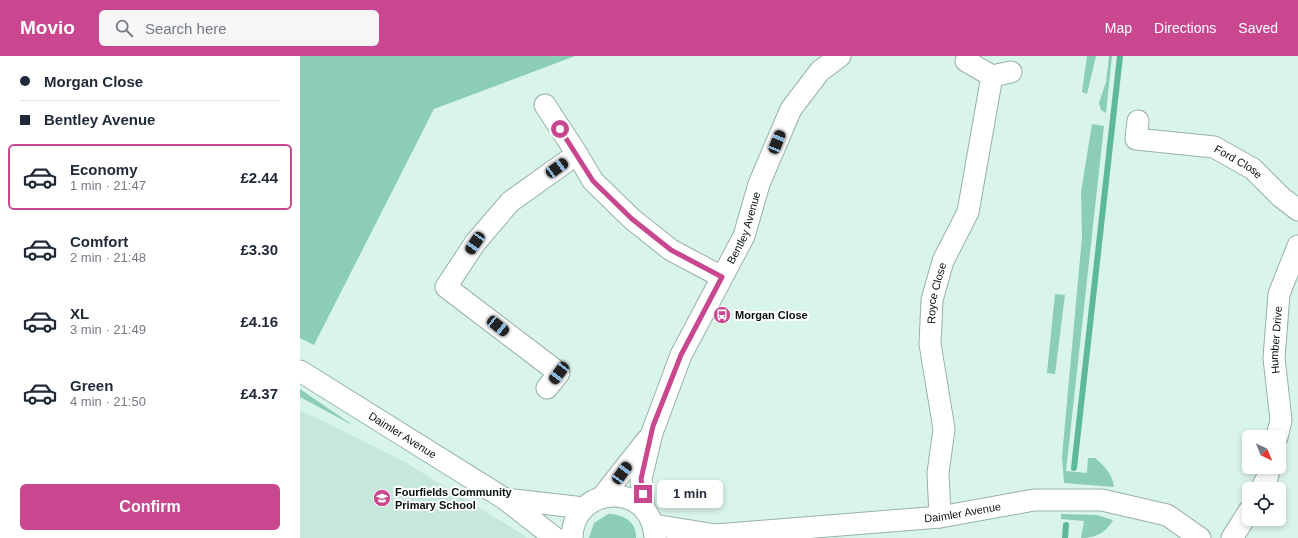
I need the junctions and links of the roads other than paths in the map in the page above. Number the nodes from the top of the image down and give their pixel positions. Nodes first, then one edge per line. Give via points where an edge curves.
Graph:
1 (840, 56) edge
2 (966, 61) dead end
3 (545, 105) dead end
4 (1138, 121) dead end
5 (577, 154) junction
6 (1298, 210) edge
7 (1298, 246) edge
8 (722, 277) junction
9 (300, 371) edge
10 (547, 388) dead end
11 (1279, 430) edge
12 (652, 433) junction
13 (602, 497) junction
14 (505, 499) junction
15 (584, 508) junction
16 (940, 517) junction
17 (1242, 522) edge
18 (651, 524) edge
19 (813, 533) edge
20 (709, 537) edge
21 (555, 538) edge
22 (572, 538) edge
23 (1200, 538) edge
24 (1232, 538) edge

1 - 8 street, Bentley Avenue via 820,71 792,109 759,184 744,236
2 - 16 street, Royce Close via 1001,74 968,212 943,261 932,300 930,344 944,429 938,473
3 - 5 street
4 - 6 street, Ford Close via 1136,139 1214,147 1253,169
5 - 8 street via 593,181 632,219 671,250
5 - 10 street via 510,202 475,243 446,287 559,373
7 - 11 street, Humber Drive via 1279,294 1274,358 1281,420
8 - 12 street, Bentley Avenue via 681,355
9 - 14 street, Daimler Avenue
12 - 13 street, Bentley Avenue
12 - 18 street, Bentley Avenue via 641,479
13 - 15 street
13 - 18 street via 625,497
14 - 15 street, Daimler Avenue
14 - 21 street, Daimler Avenue
15 - 22 street via 576,519
16 - 19 street, Daimler Avenue
16 - 23 street, Daimler Avenue via 1034,500 1102,500 1167,515
17 - 24 street
18 - 20 street, Daimler Avenue
19 - 20 street, Daimler Avenue

